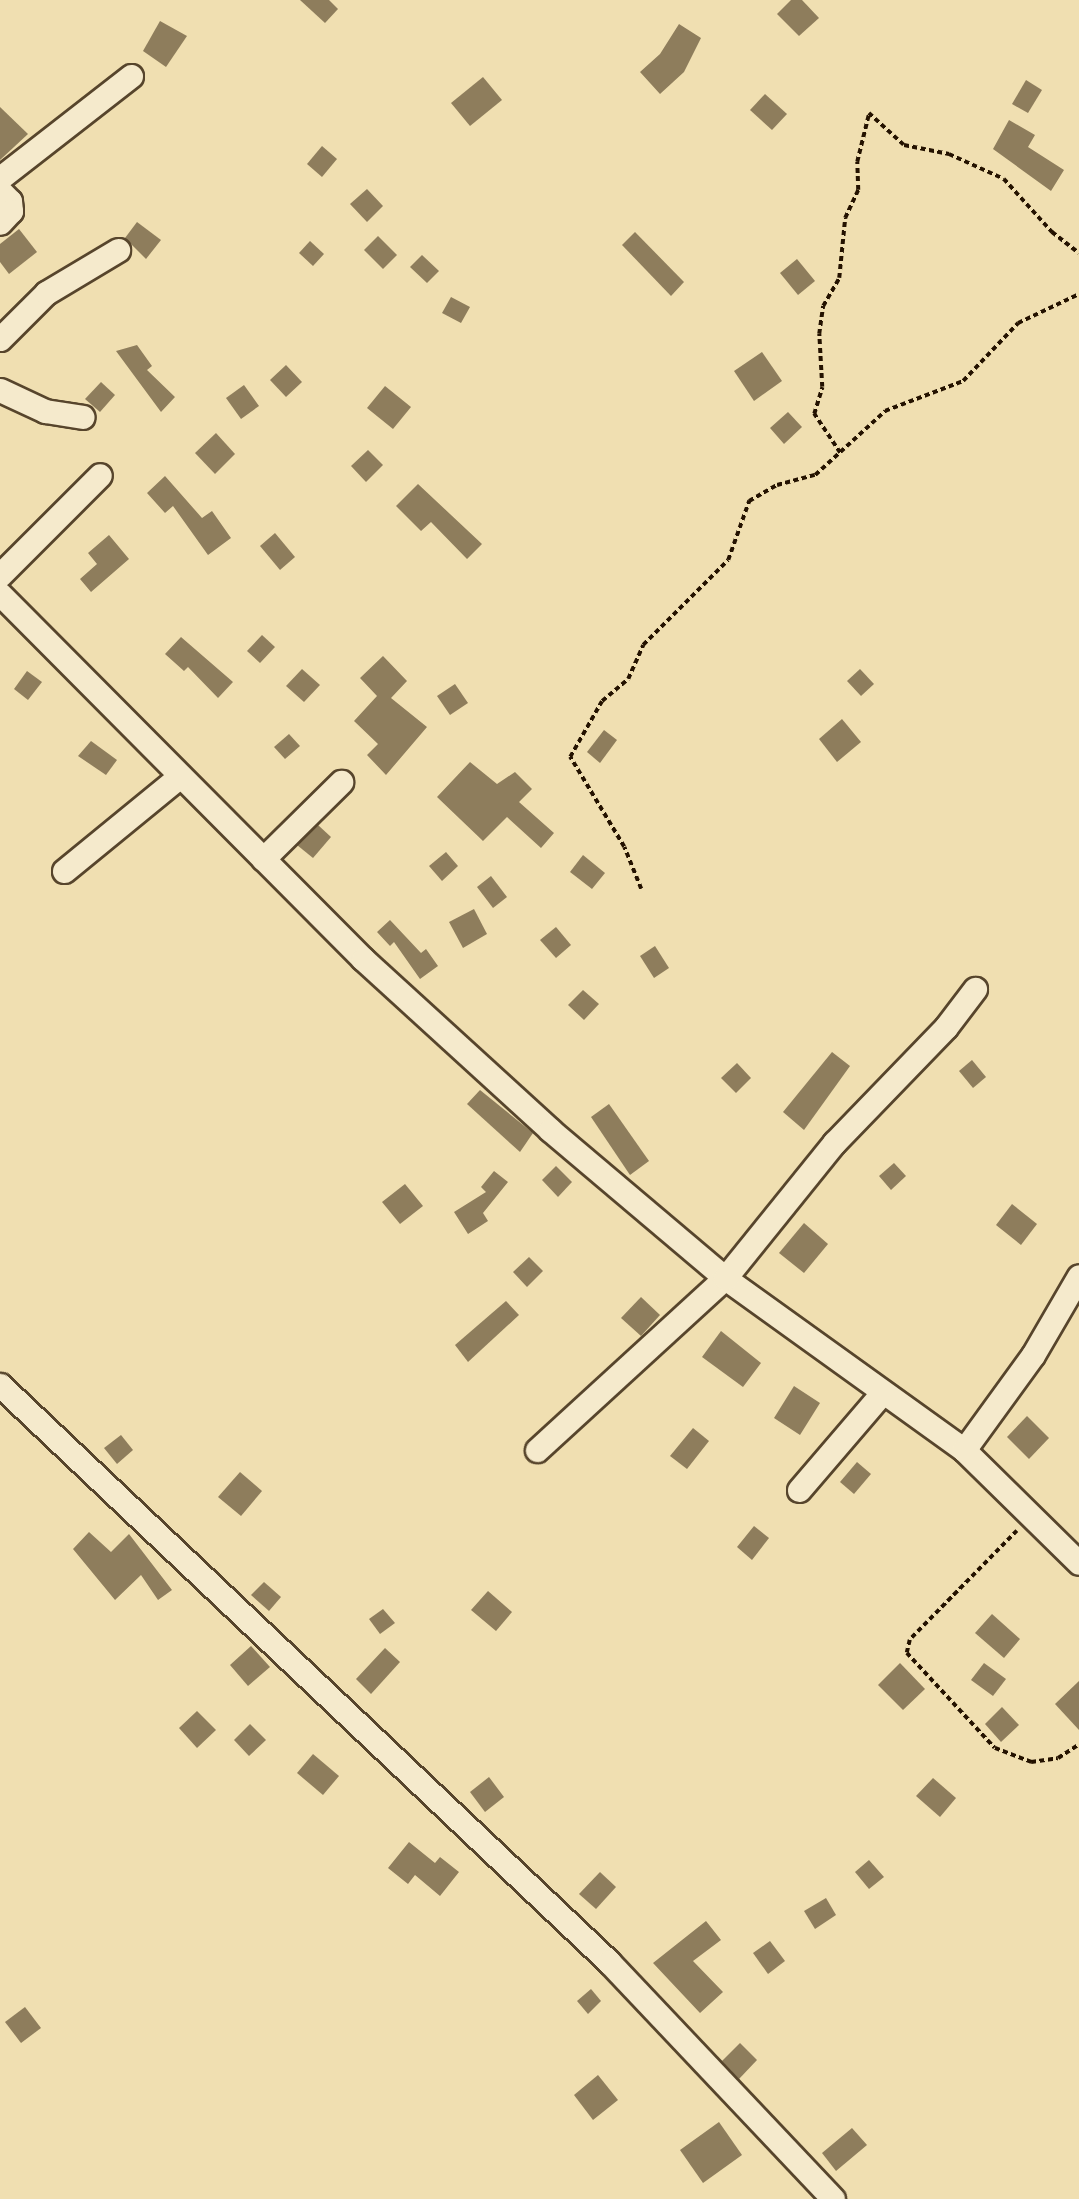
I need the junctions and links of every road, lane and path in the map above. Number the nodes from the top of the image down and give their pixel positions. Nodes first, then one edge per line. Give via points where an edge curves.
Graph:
1 (131, 76) dead end
2 (0, 178) edge
3 (0, 191) edge
4 (0, 223) edge
5 (118, 250) dead end
6 (1079, 253) edge
7 (1079, 294) edge
8 (0, 339) edge
9 (0, 390) edge
10 (83, 417) dead end
11 (840, 453) junction
12 (100, 475) dead end
13 (0, 575) edge
14 (0, 594) edge
15 (180, 776) junction
16 (341, 782) dead end
17 (263, 859) junction
18 (64, 871) dead end
19 (641, 889) dead end
20 (975, 989) dead end
21 (725, 1278) junction
22 (1076, 1291) edge
23 (0, 1385) edge
24 (883, 1393) junction
25 (537, 1450) dead end
26 (964, 1450) junction
27 (799, 1490) dead end
28 (1029, 1515) junction
29 (1079, 1563) edge
30 (1078, 1745) edge
31 (833, 2199) edge

1 - 2 street
3 - 4 street via 10,201 11,211
5 - 8 street via 46,293
6 - 11 path via 1052,232 1004,179 948,154 904,145 869,113 857,162 858,190 845,218 839,278 823,306 819,334 822,387 814,414
7 - 11 path via 1018,323 963,381 885,411
9 - 10 street via 45,411
11 - 19 path via 815,475 777,485 749,501 720,571 670,613 643,645 628,679 602,701 570,757 624,847
12 - 13 street
14 - 15 street
15 - 17 street
15 - 18 street
16 - 17 street
17 - 21 street via 509,1093
20 - 21 street via 946,1027 834,1143
21 - 24 street
21 - 25 street
22 - 26 street
23 - 31 street via 600,1953
24 - 26 street
24 - 27 street
26 - 28 street
28 - 29 street
28 - 30 path via 910,1640 907,1653 995,1748 1031,1762 1059,1758

